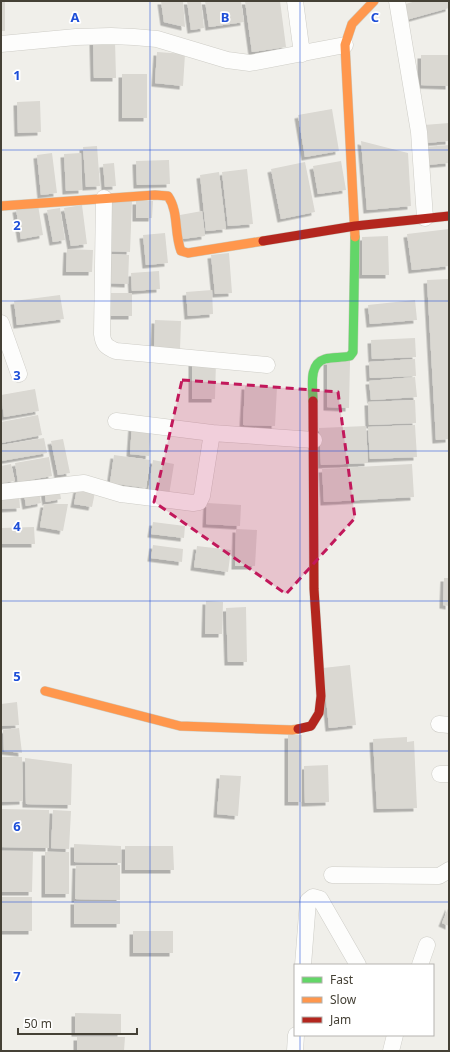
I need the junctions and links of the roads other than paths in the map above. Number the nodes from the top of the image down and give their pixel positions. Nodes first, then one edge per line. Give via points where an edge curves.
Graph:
1 (295, 1) edge
2 (374, 1) edge
3 (397, 1) edge
4 (1, 44) edge
5 (345, 45) junction
6 (302, 54) junction
7 (104, 198) junction
8 (1, 206) edge
9 (449, 216) edge
10 (425, 218) junction
11 (355, 226) junction
12 (1, 323) edge
13 (267, 364) dead end
14 (19, 374) dead end
15 (116, 421) dead end
16 (212, 433) junction
17 (314, 440) junction
18 (1, 492) edge
19 (45, 691) dead end
20 (449, 870) edge
21 (332, 874) dead end
22 (427, 945) dead end
23 (303, 964) edge
24 (357, 964) edge
25 (420, 964) edge
26 (296, 1036) edge
27 (395, 1036) edge
28 (295, 1051) edge
29 (391, 1051) edge

1 - 6 street
2 - 5 street via 352,24
3 - 10 street via 419,132
4 - 6 street via 111,36 157,39 228,60 250,63
5 - 6 street
5 - 11 street
7 - 8 street
7 - 11 street via 168,196 173,201 177,243 181,251 188,253
7 - 13 street via 102,334 106,347 116,351
9 - 10 street
10 - 11 street
11 - 17 street via 353,352 346,358 324,358 313,370
12 - 14 street
15 - 16 street
16 - 17 street
16 - 18 street via 199,502 121,494 84,483
17 - 19 street via 314,614 321,696 320,714 311,726 292,730 180,726
20 - 21 street via 439,876
22 - 25 street
23 - 24 street via 308,901 313,897 320,899
26 - 28 street
27 - 29 street

